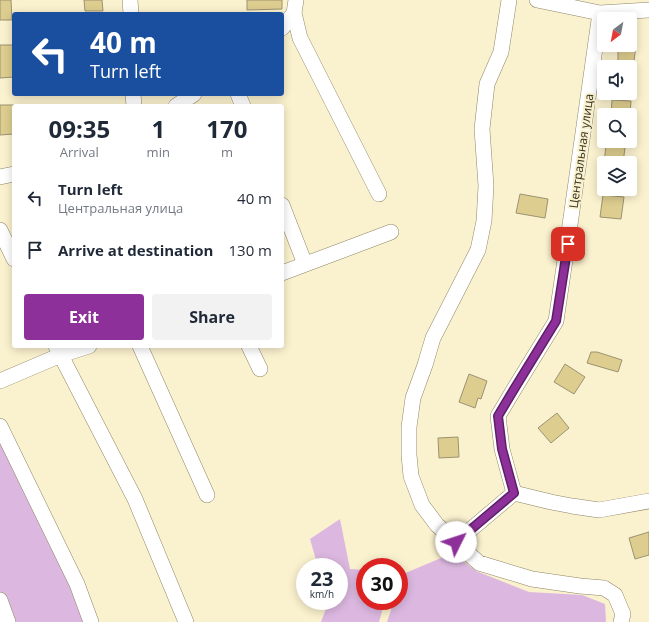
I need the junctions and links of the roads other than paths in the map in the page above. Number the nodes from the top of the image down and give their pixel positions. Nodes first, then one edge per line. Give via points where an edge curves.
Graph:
1 (130, 0) edge
2 (509, 0) edge
3 (537, 0) edge
4 (295, 6) edge
5 (649, 10) edge
6 (131, 12) edge
7 (597, 12) edge
8 (616, 12) edge
9 (284, 25) edge
10 (597, 34) edge
11 (191, 96) edge
12 (179, 104) edge
13 (12, 174) edge
14 (0, 177) edge
15 (379, 194) dead end
16 (284, 210) edge
17 (0, 230) edge
18 (391, 232) dead end
19 (12, 255) edge
20 (305, 264) junction
21 (284, 272) edge
22 (77, 348) edge
23 (141, 348) edge
24 (250, 348) edge
25 (58, 351) edge
26 (260, 369) dead end
27 (0, 381) edge
28 (0, 426) edge
29 (514, 493) junction
30 (207, 495) dead end
31 (649, 501) edge
32 (456, 542) junction
33 (1, 604) edge
34 (8, 622) edge
35 (90, 622) edge
36 (186, 622) edge
37 (621, 622) edge

1 - 6 street
2 - 32 street via 501,52 486,84 482,129 486,186 484,221 478,250 434,338 413,398 408,427 412,476 422,505 437,525
3 - 7 street
4 - 9 street
4 - 15 street via 300,38
5 - 8 street
10 - 29 street, Центральная улица via 556,321 498,416 502,449
11 - 12 street
13 - 14 street
16 - 20 street
17 - 19 street
18 - 20 street
20 - 21 street
22 - 25 street
23 - 30 street
24 - 26 street
25 - 27 street
25 - 36 street via 135,499
28 - 35 street via 77,584
29 - 31 street via 558,504 598,510
29 - 32 street
32 - 37 street via 479,563 532,578 604,588 615,595 623,614
33 - 34 street

